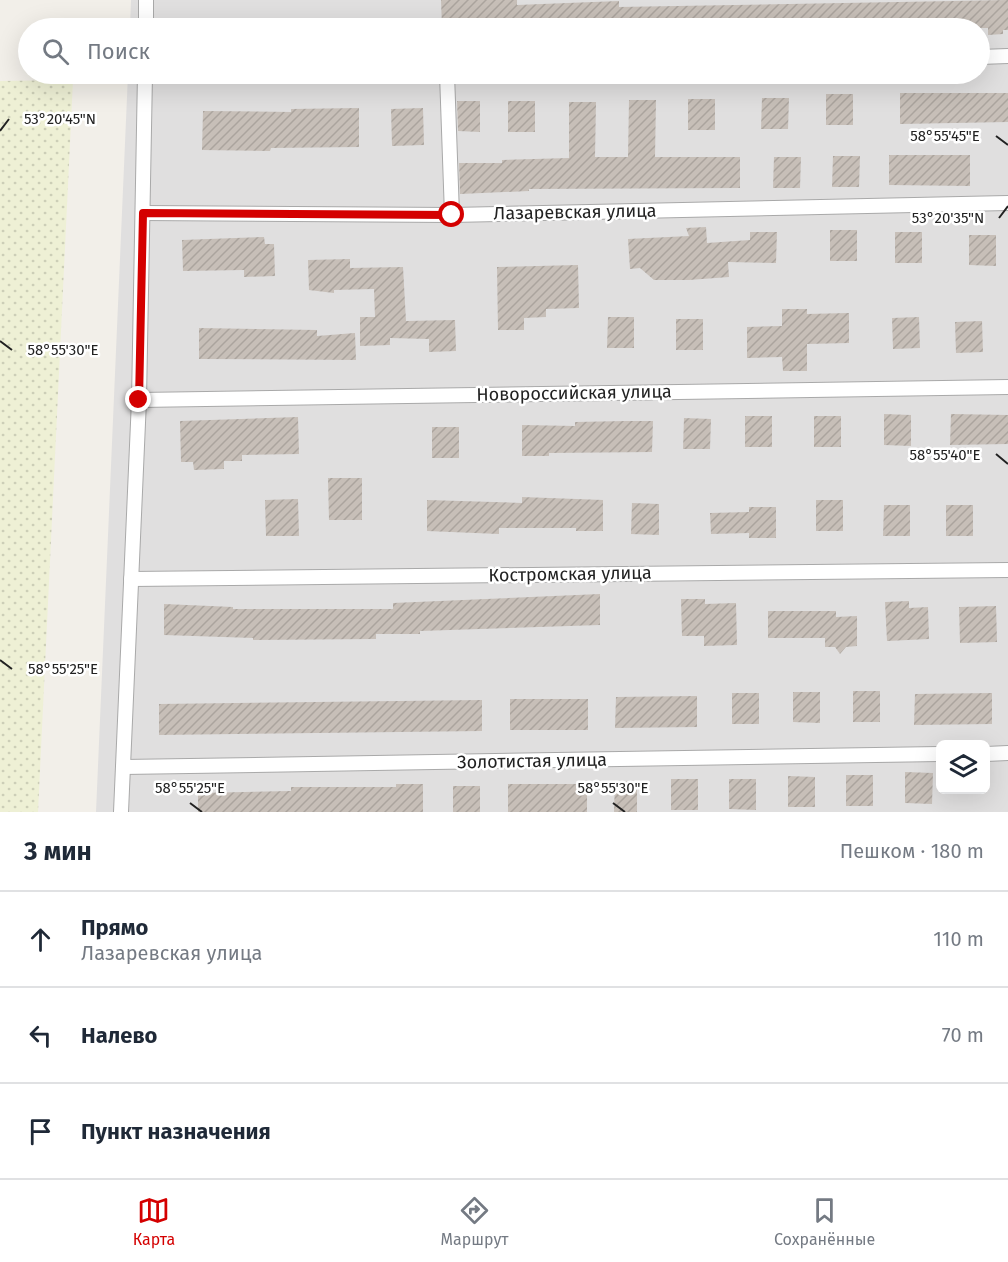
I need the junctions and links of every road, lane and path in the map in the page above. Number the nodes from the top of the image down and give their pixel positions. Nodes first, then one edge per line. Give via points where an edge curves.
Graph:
1 (146, 0) edge
2 (146, 18) edge
3 (1008, 56) edge
4 (990, 57) edge
5 (145, 84) edge
6 (447, 84) edge
7 (1008, 203) edge
8 (143, 213) junction
9 (452, 215) junction
10 (1008, 387) edge
11 (139, 400) junction
12 (1008, 570) edge
13 (132, 579) junction
14 (1008, 753) edge
15 (936, 754) edge
16 (990, 754) edge
17 (123, 767) junction
18 (121, 812) edge

1 - 2 street
3 - 4 street
5 - 8 street
6 - 9 street
7 - 9 street, Лазаревская улица
8 - 9 street, Лазаревская улица
8 - 11 street
10 - 11 street, Новороссийская улица
11 - 13 street
12 - 13 street, Костромская улица
13 - 17 street
14 - 16 street
15 - 17 street, Золотистая улица
17 - 18 street

